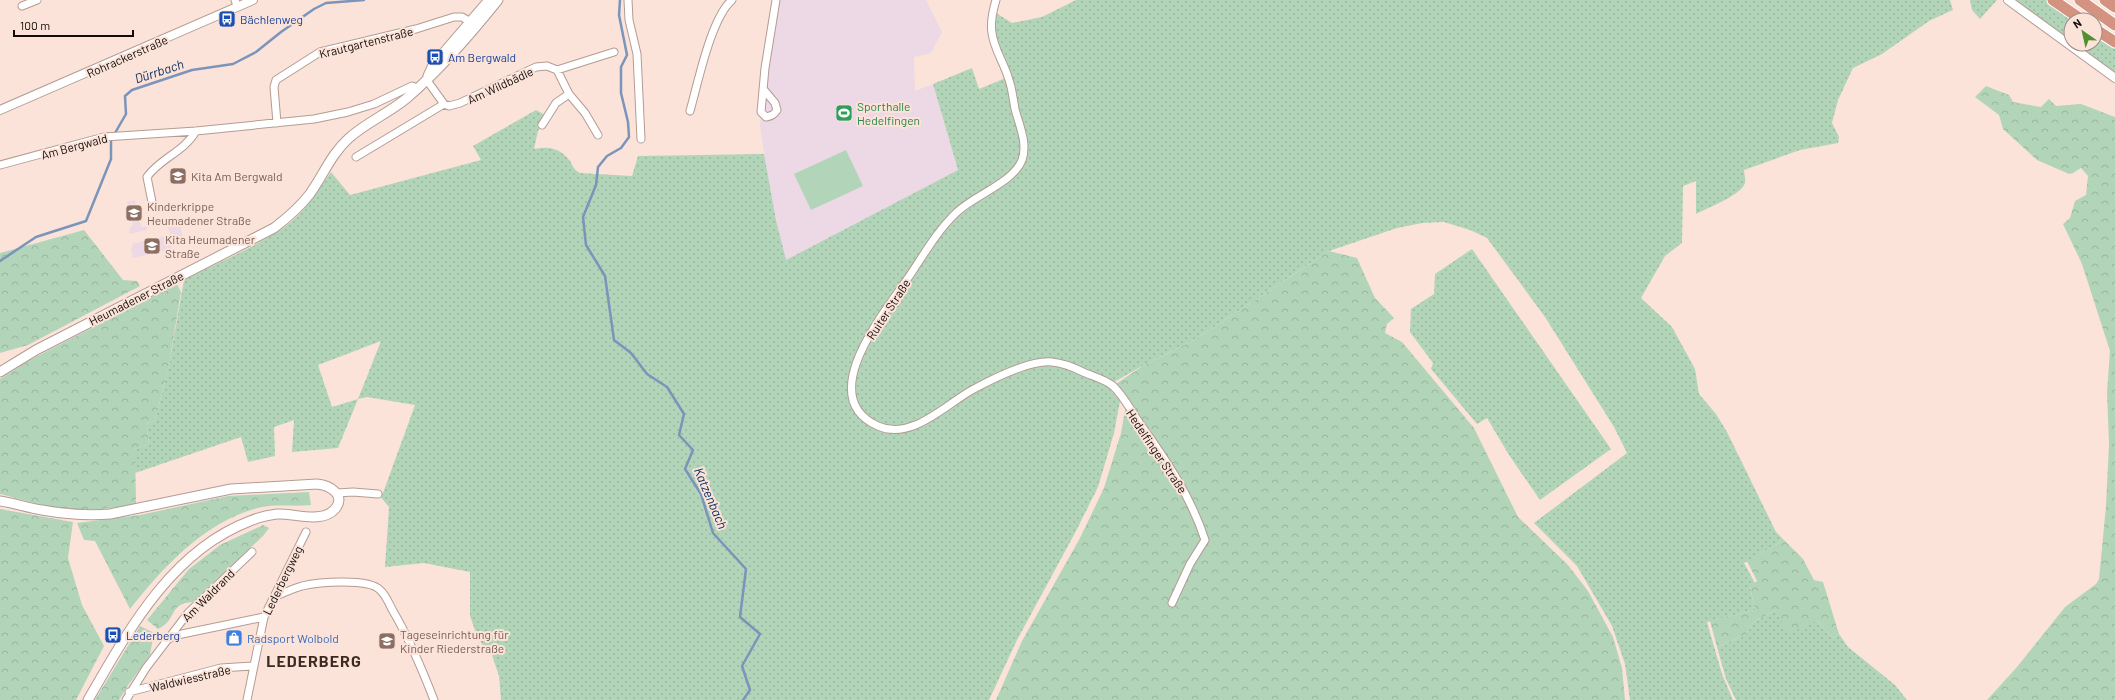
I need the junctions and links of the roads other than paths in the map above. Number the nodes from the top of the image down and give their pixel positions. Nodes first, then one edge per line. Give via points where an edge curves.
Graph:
1 (37, 0) edge
2 (253, 0) edge
3 (489, 0) edge
4 (498, 0) edge
5 (628, 0) edge
6 (732, 0) edge
7 (776, 0) edge
8 (996, 0) edge
9 (2008, 0) edge
10 (2053, 0) edge
11 (2080, 0) edge
12 (2105, 0) edge
13 (236, 3) edge
14 (22, 6) dead end
15 (2115, 7) edge
16 (2070, 12) edge
17 (474, 25) junction
18 (2115, 25) edge
19 (2103, 34) edge
20 (2115, 42) edge
21 (614, 52) dead end
22 (557, 70) junction
23 (2115, 78) edge
24 (426, 79) junction
25 (418, 88) junction
26 (764, 90) dead end
27 (569, 94) junction
28 (444, 104) junction
29 (0, 110) edge
30 (690, 111) dead end
31 (277, 123) junction
32 (542, 124) dead end
33 (196, 131) junction
34 (598, 135) dead end
35 (641, 139) dead end
36 (356, 157) dead end
37 (0, 164) edge
38 (153, 207) dead end
39 (0, 372) edge
40 (1113, 386) joint
41 (337, 493) junction
42 (378, 494) dead end
43 (0, 501) edge
44 (306, 532) dead end
45 (252, 552) dead end
46 (274, 597) junction
47 (1172, 603) dead end
48 (264, 618) junction
49 (167, 639) junction
50 (252, 666) junction
51 (129, 692) junction
52 (88, 700) edge
53 (126, 700) edge
54 (247, 700) edge
55 (434, 700) edge

1 - 14 street
2 - 13 street, Rohrackerstraße
3 - 17 main road, Heumadener Straße
4 - 17 main road, Heumadener Straße
5 - 35 street via 629,20 637,54
6 - 30 street via 725,6 714,31
7 - 26 street
8 - 40 street, Ruiter Straße via 991,29 994,45 1008,77 1023,134 1022,159 1008,178 970,201 933,240 871,331 856,364 851,385 852,397 857,408 867,419 880,427 895,430 919,424 972,390 1002,375 1044,362 1063,364
9 - 23 street
10 - 16 highway
11 - 18 highway
12 - 15 highway
13 - 29 street, Rohrackerstraße via 135,53
17 - 24 main road, Heumadener Straße via 433,65
17 - 31 street, Krautgartenstraße via 462,17 454,17 416,29 320,52 276,80 274,87
19 - 20 highway
21 - 22 street, Am Wildbädle
22 - 27 street
22 - 28 street, Am Wildbädle via 546,66 536,67 454,106
24 - 25 main road, Heumadener Straße
24 - 28 street
25 - 31 street, Am Bergwald via 412,86 374,104 348,112
25 - 39 main road, Heumadener Straße via 349,138 332,158 300,207 274,228 113,309
27 - 32 street via 556,103
27 - 34 street via 585,113
28 - 36 street, Am Wildbädle
31 - 33 street, Am Bergwald
33 - 37 street, Am Bergwald via 104,136 64,149
33 - 38 street via 181,149 147,177
40 - 47 street, Hedelfinger Straße via 1177,476 1205,540 1190,564
41 - 42 street
41 - 43 main road via 330,487 317,484 231,489 110,514 91,515 41,510
41 - 52 main road via 337,507 331,513 322,516 263,516 232,530 197,552 149,603
44 - 46 street, Lederbergweg
45 - 49 street, Am Waldrand via 208,593
46 - 48 street, Lederbergweg
46 - 55 street via 304,586 326,583 372,585 380,589 416,655
48 - 49 street
48 - 50 street, Lederbergweg
49 - 51 street, Am Waldrand
50 - 51 street, Waldwiesstraße via 221,668
50 - 54 street, Lederbergweg
51 - 53 street, Am Waldrand

